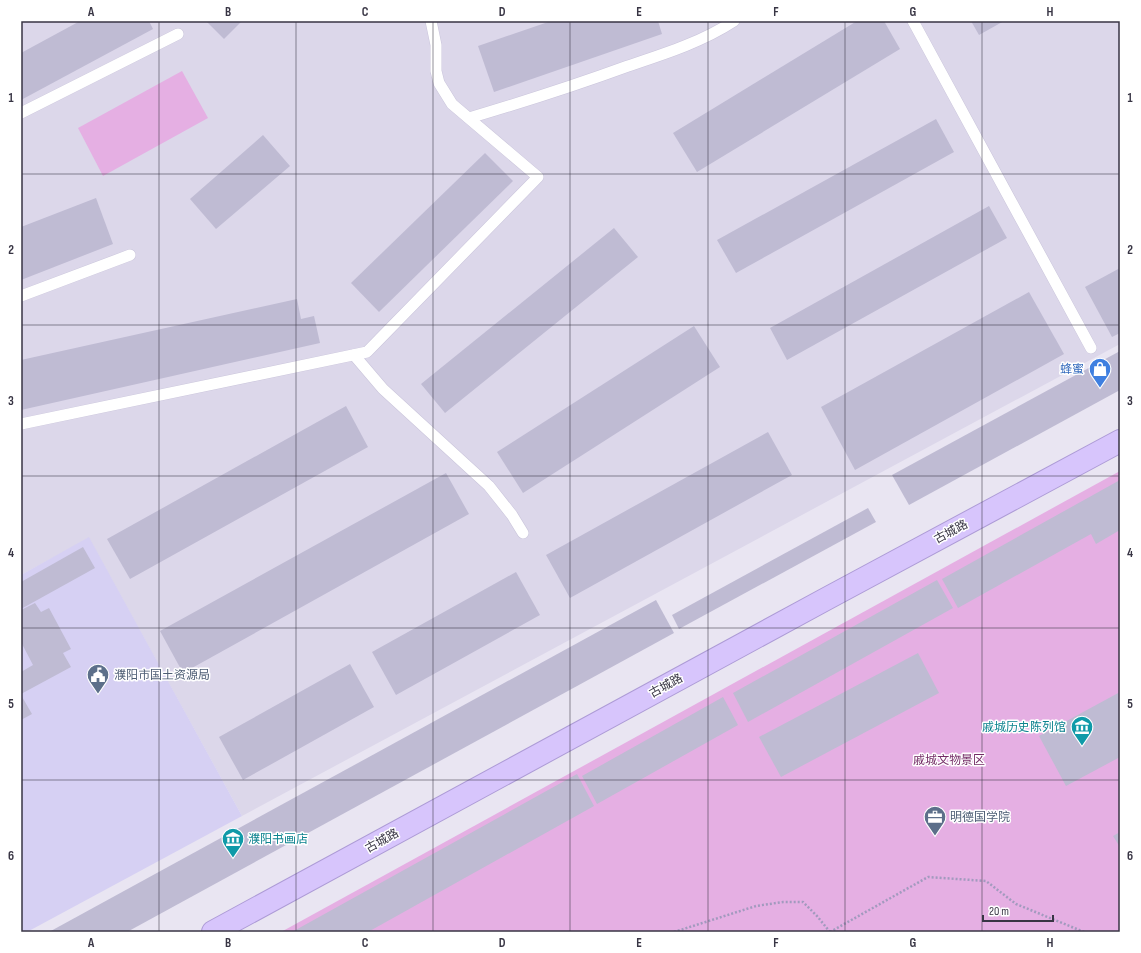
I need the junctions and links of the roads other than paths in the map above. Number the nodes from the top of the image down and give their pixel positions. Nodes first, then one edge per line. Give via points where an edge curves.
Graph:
1 (431, 21) edge
2 (734, 21) edge
3 (913, 21) edge
4 (178, 34) dead end
5 (21, 113) edge
6 (470, 118) junction
7 (130, 255) dead end
8 (21, 296) edge
9 (1091, 348) dead end
10 (354, 355) junction
11 (21, 424) edge
12 (1120, 441) edge
13 (522, 533) dead end
14 (213, 932) edge

1 - 6 lane via 439,83 452,104
2 - 6 lane via 675,50 565,89
3 - 9 lane
4 - 5 lane
6 - 10 lane via 538,177 367,352
7 - 8 lane
10 - 11 lane
10 - 13 lane via 383,389 489,486 512,515
12 - 14 street, 古城路

